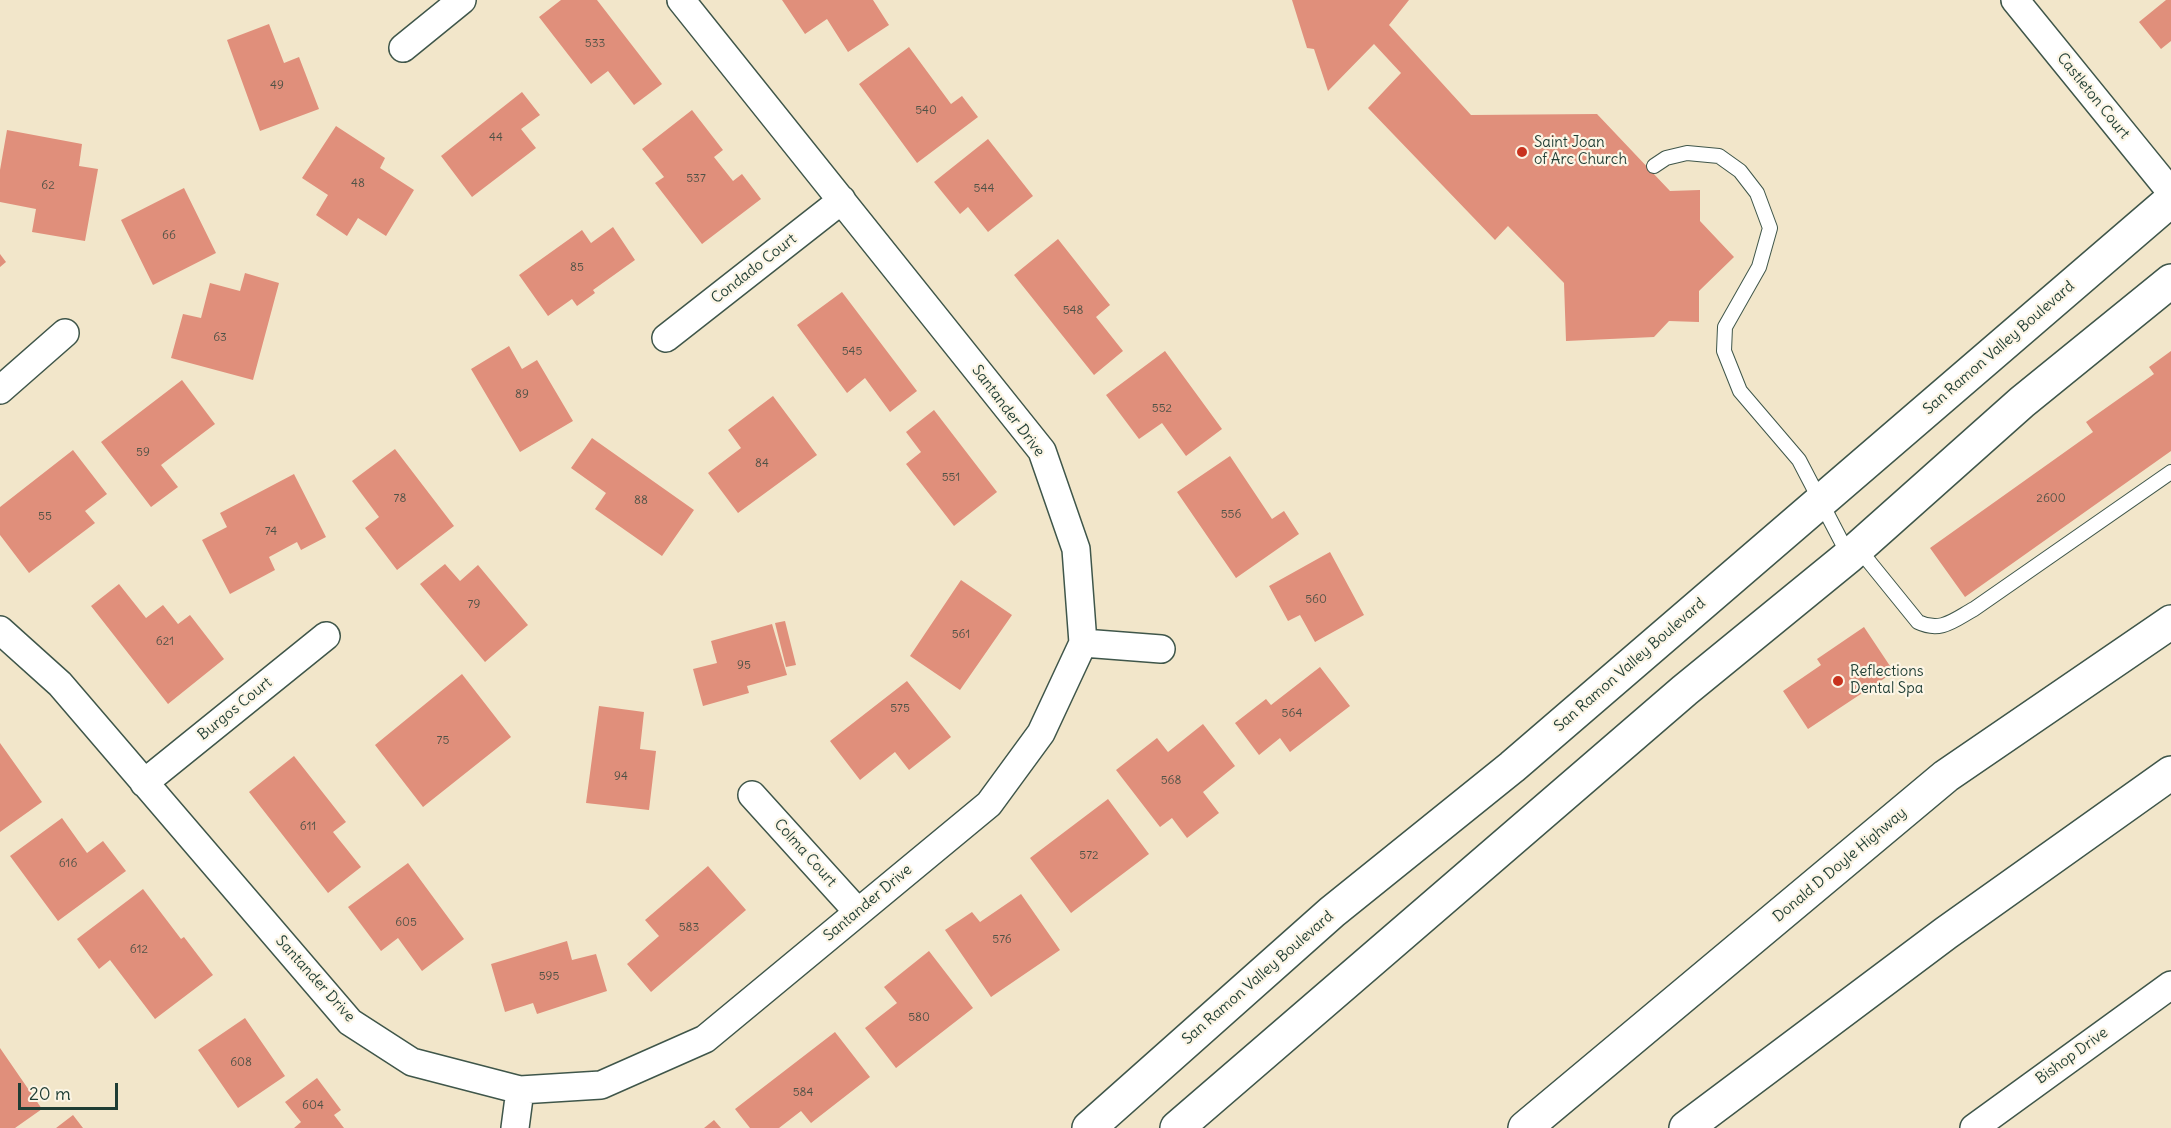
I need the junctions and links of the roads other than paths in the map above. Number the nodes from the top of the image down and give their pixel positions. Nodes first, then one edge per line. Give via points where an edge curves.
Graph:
1 (462, 0) edge
2 (681, 0) edge
3 (2015, 0) edge
4 (403, 48) dead end
5 (1654, 166) dead end
6 (2171, 192) edge
7 (842, 200) junction
8 (2171, 200) edge
9 (2171, 281) edge
10 (65, 333) dead end
11 (666, 338) dead end
12 (0, 390) edge
13 (2171, 472) edge
14 (1819, 502) junction
15 (1853, 552) junction
16 (2171, 622) edge
17 (0, 630) edge
18 (326, 636) dead end
19 (1083, 643) junction
20 (1161, 649) dead end
21 (2171, 773) edge
22 (144, 783) junction
23 (752, 795) dead end
24 (857, 911) junction
25 (2171, 985) edge
26 (520, 1090) junction
27 (515, 1128) edge
28 (1089, 1128) edge
29 (1177, 1128) edge
30 (1525, 1128) edge
31 (1686, 1128) edge
32 (1974, 1128) edge

1 - 4 street
2 - 7 street, Santander Drive
3 - 6 street, Castleton Court
5 - 14 lane via 1666,158 1688,153 1719,156 1740,171 1757,193 1770,228 1760,267 1725,327 1724,351 1740,391 1799,460
7 - 11 street, Condado Court
7 - 19 street, Santander Drive via 1042,451 1076,549
8 - 14 main road, San Ramon Valley Boulevard
9 - 15 main road via 2022,402
10 - 12 street
13 - 15 lane via 1945,626 1930,627 1918,622
14 - 15 lane
14 - 28 main road, San Ramon Valley Boulevard via 1512,766 1332,912
15 - 29 main road via 1676,698
16 - 30 main road, Donald D Doyle Highway via 1946,776
17 - 22 street, Santander Drive via 60,684
18 - 22 street, Burgos Court
19 - 20 street
19 - 24 street, Santander Drive via 1041,732 989,804
21 - 31 main road via 1946,933
22 - 26 street, Santander Drive via 350,1022 412,1062
23 - 24 street, Colma Court
24 - 26 street, Santander Drive via 705,1039 601,1085
25 - 32 street, Bishop Drive
26 - 27 street

